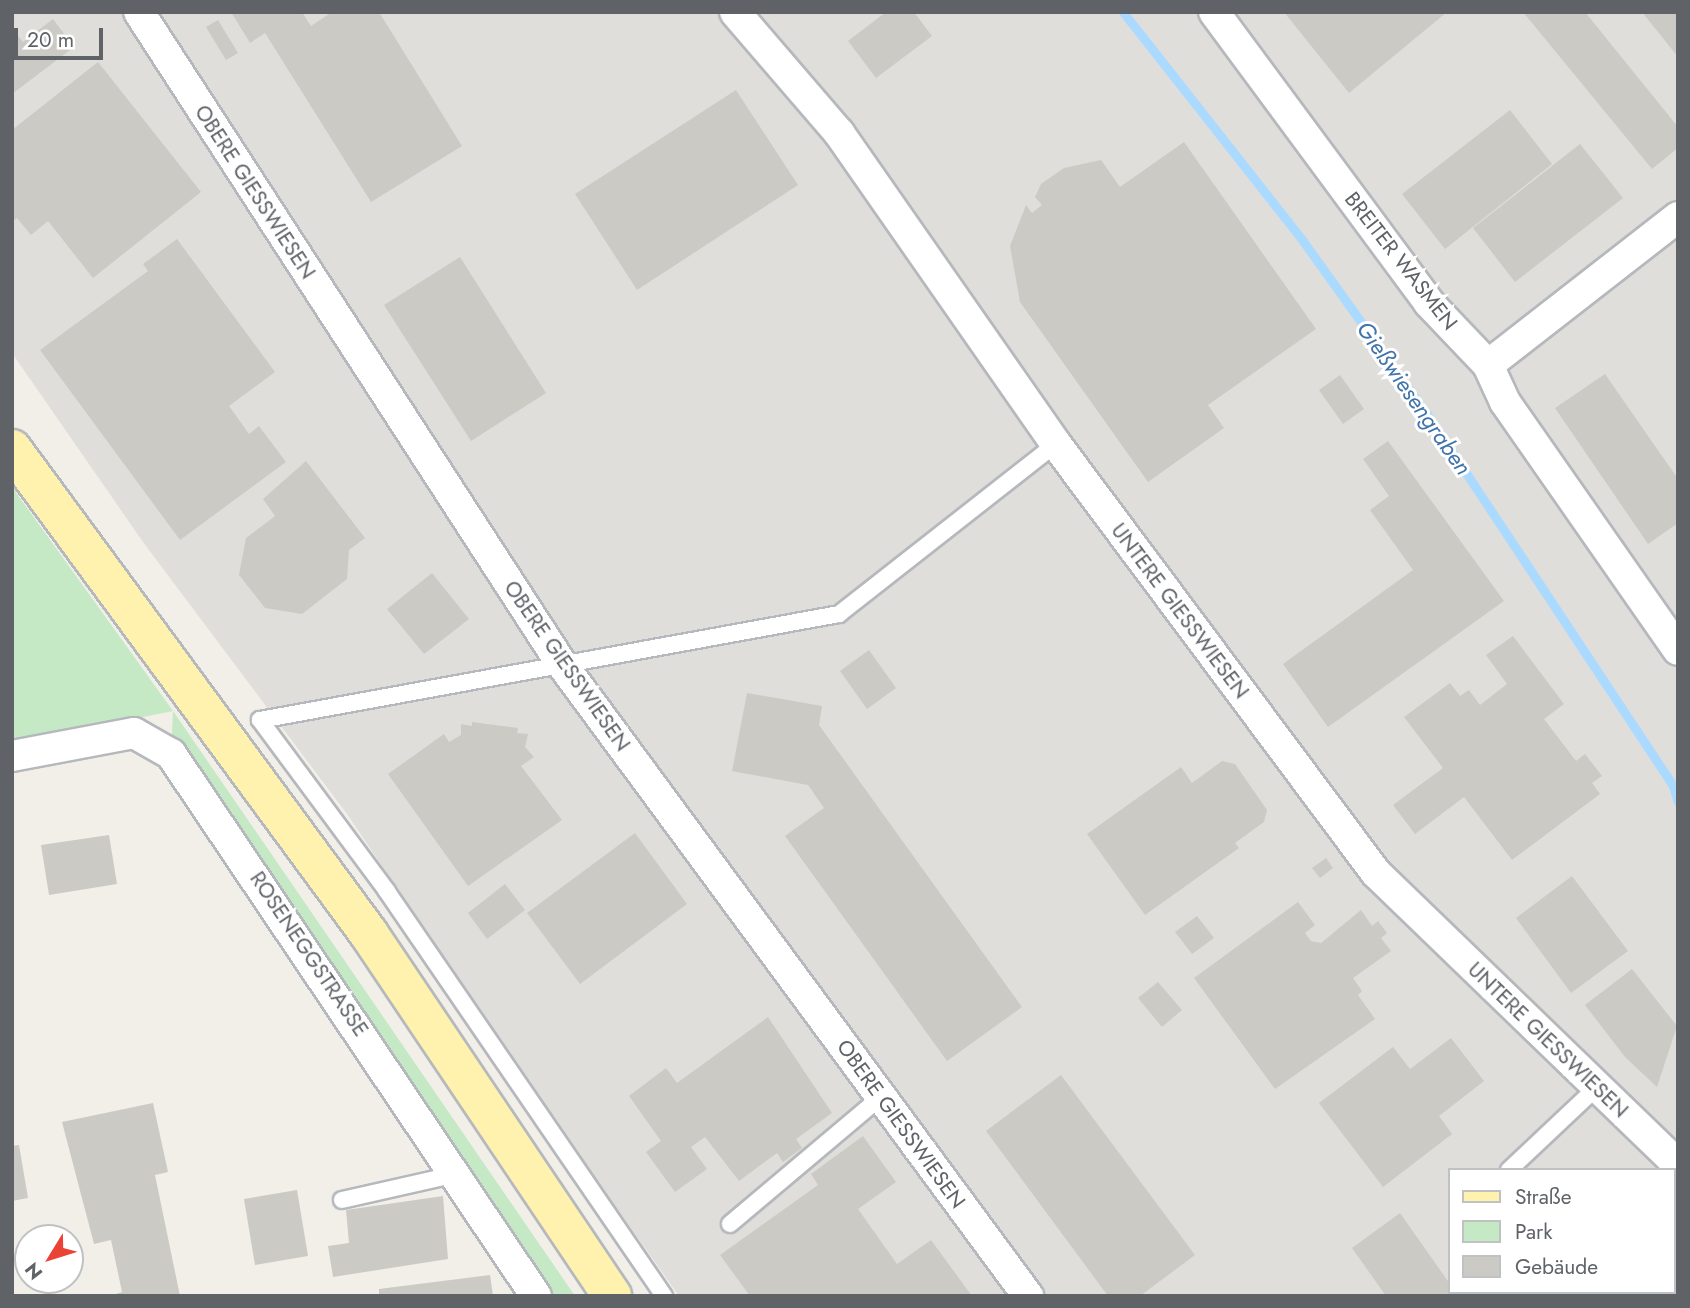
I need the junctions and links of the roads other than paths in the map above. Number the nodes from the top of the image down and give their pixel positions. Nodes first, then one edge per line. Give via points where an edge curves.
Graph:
1 (139, 12) edge
2 (734, 12) edge
3 (1214, 12) edge
4 (1678, 217) edge
5 (1488, 365) junction
6 (1056, 444) junction
7 (12, 449) edge
8 (1678, 650) edge
9 (561, 663) junction
10 (12, 757) edge
11 (1597, 1087) junction
12 (881, 1097) junction
13 (1678, 1165) edge
14 (1511, 1168) edge
15 (457, 1174) junction
16 (342, 1200) dead end
17 (730, 1224) dead end
18 (536, 1296) edge
19 (612, 1296) edge
20 (664, 1296) edge
21 (1028, 1296) edge

1 - 9 street, OBERE GIESSWIESEN
2 - 6 street, UNTERE GIESSWIESEN via 839,133
3 - 5 street, BREITER WASMEN via 1429,303
4 - 5 street
5 - 8 street, BREITER WASMEN via 1505,402
6 - 9 lane via 839,614
6 - 11 street, UNTERE GIESSWIESEN via 1376,873
7 - 19 main road via 317,859
9 - 12 street, OBERE GIESSWIESEN
9 - 20 lane via 260,720 387,891
10 - 15 street, ROSENEGGSTRASSE via 134,733 171,754
11 - 13 street, UNTERE GIESSWIESEN
11 - 14 lane
12 - 17 lane
12 - 21 street, OBERE GIESSWIESEN
15 - 16 lane
15 - 18 street, ROSENEGGSTRASSE

